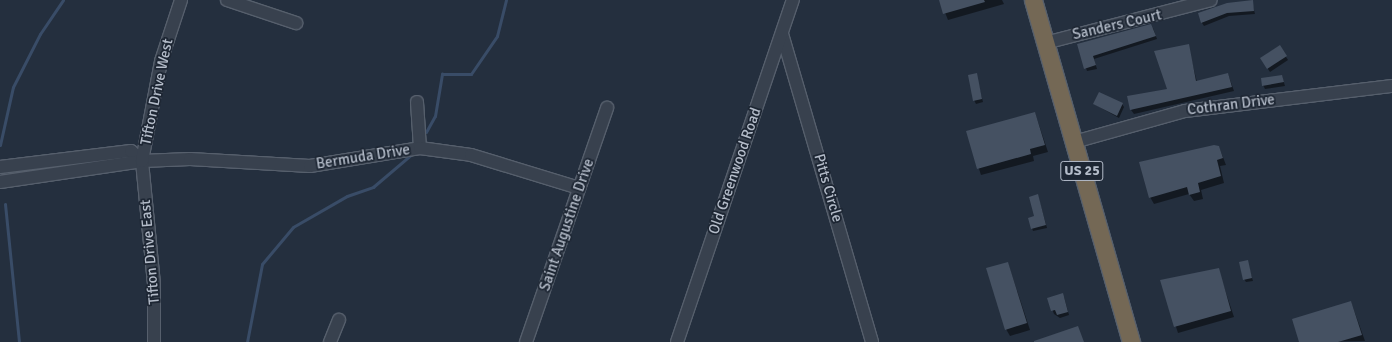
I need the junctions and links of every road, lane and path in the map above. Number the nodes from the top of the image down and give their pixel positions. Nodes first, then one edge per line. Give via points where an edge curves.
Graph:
1 (181, 0) edge
2 (227, 0) edge
3 (793, 0) edge
4 (1033, 0) edge
5 (1211, 0) edge
6 (296, 23) dead end
7 (782, 34) junction
8 (1046, 43) junction
9 (1392, 86) edge
10 (417, 102) dead end
11 (607, 108) dead end
12 (1074, 142) junction
13 (420, 148) junction
14 (142, 161) junction
15 (0, 167) edge
16 (0, 182) edge
17 (579, 188) junction
18 (339, 320) dead end
19 (154, 342) edge
20 (330, 342) edge
21 (526, 342) edge
22 (677, 342) edge
23 (872, 342) edge
24 (1131, 342) edge

1 - 14 street, Tifton Drive West via 161,61
2 - 6 street
3 - 7 street, Old Greenwood Road
4 - 8 highway, US 25
5 - 8 street, Sanders Court
7 - 22 street, Old Greenwood Road
7 - 23 street, Pitts Circle
8 - 12 highway, US 25
9 - 12 street, Cothran Drive via 1185,111
10 - 13 street
11 - 17 street, Saint Augustine Drive
12 - 24 highway, US 25
13 - 14 street, Bermuda Drive via 310,166 190,159
13 - 17 street, Bermuda Drive via 471,155
14 - 15 street via 131,151
14 - 16 street, Bermuda Drive
14 - 19 street, Tifton Drive East via 154,284
17 - 21 street, Saint Augustine Drive
18 - 20 street

